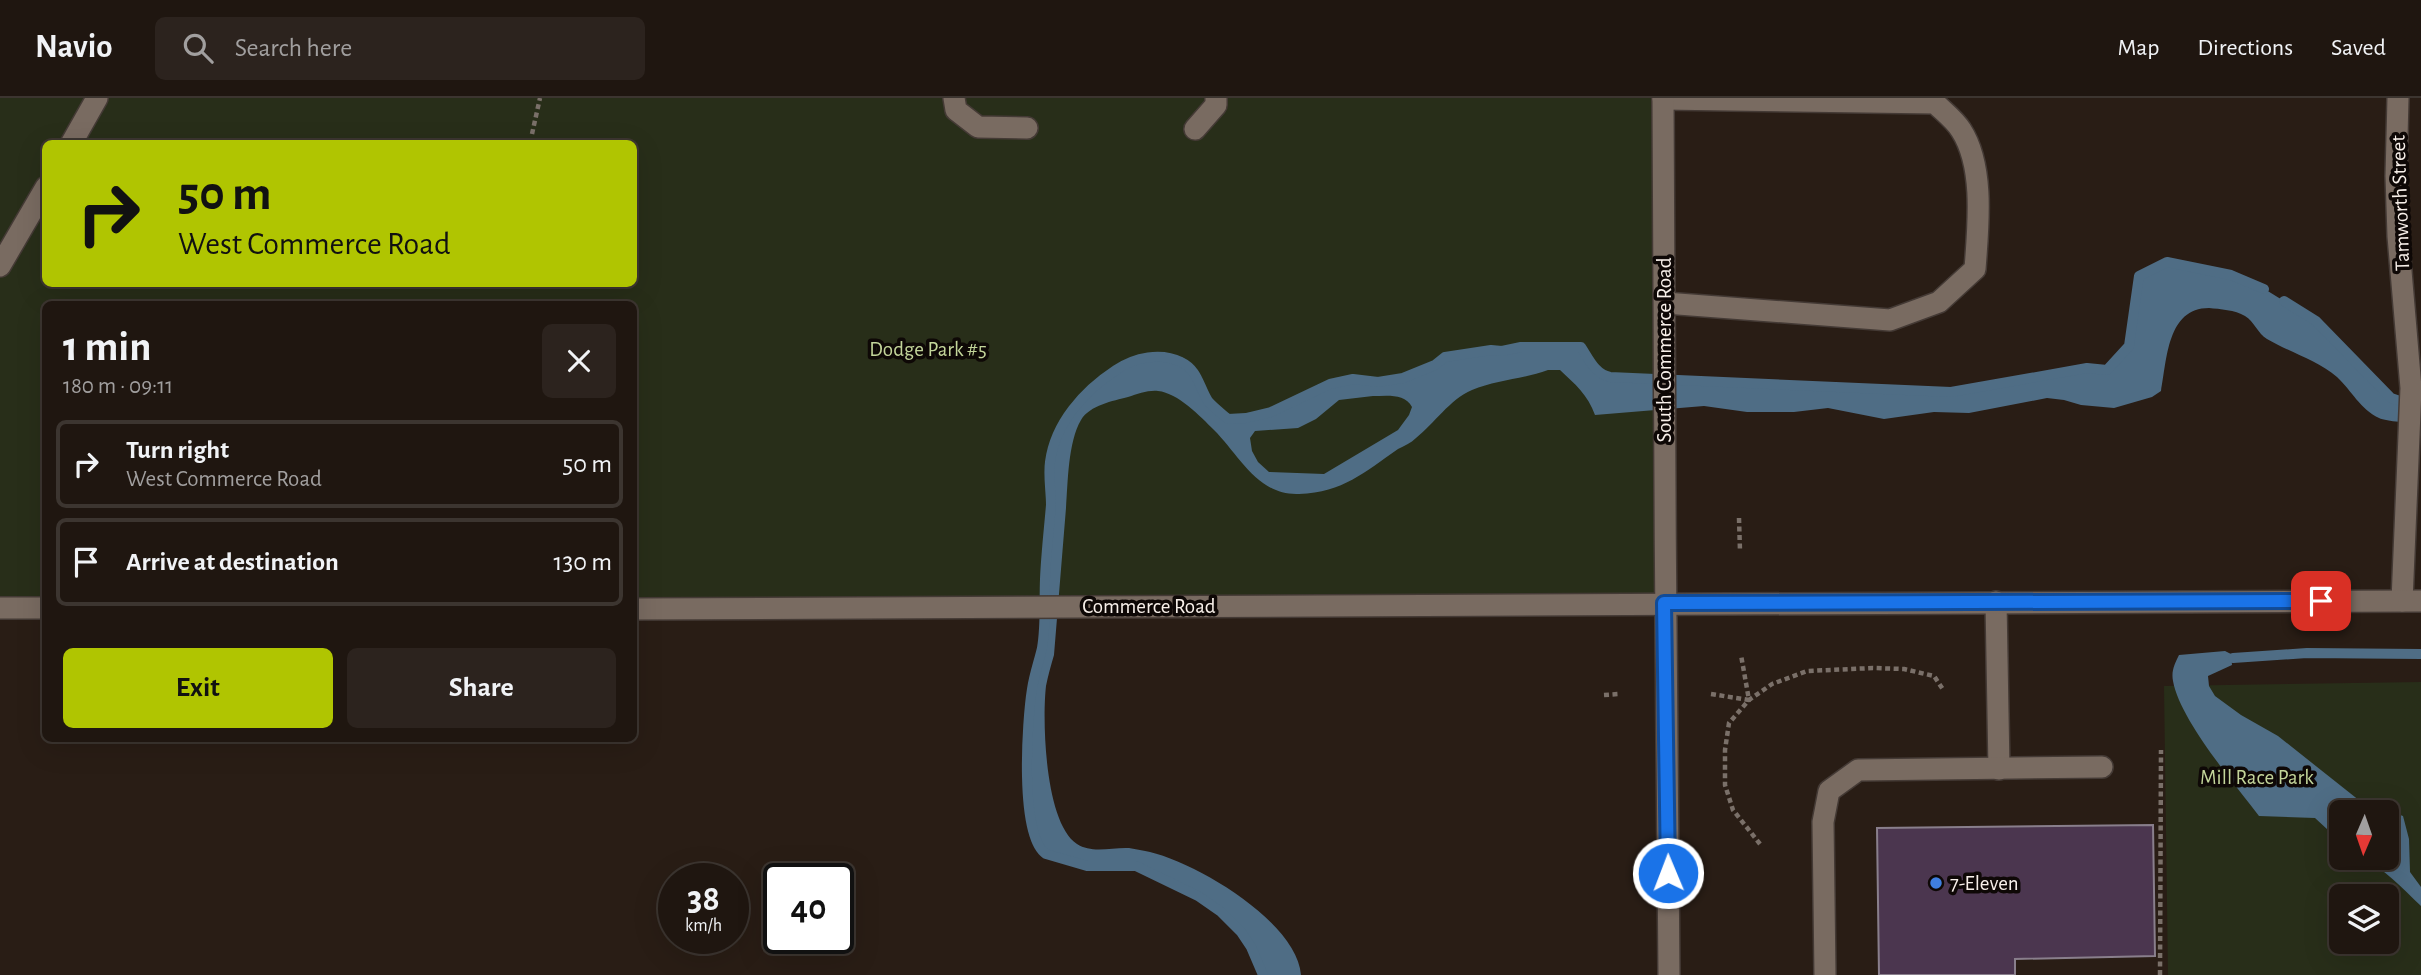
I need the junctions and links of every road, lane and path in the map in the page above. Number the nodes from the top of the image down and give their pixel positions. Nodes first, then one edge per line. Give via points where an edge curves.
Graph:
1 (97, 98) edge
2 (540, 98) edge
3 (954, 98) edge
4 (1216, 98) edge
5 (2398, 98) edge
6 (1663, 99) edge
7 (1027, 128) dead end
8 (1195, 129) dead end
9 (532, 134) dead end
10 (73, 140) edge
11 (42, 194) edge
12 (0, 266) edge
13 (1665, 303) junction
14 (1739, 518) dead end
15 (1741, 551) dead end
16 (2412, 601) edge
17 (1996, 602) junction
18 (1664, 603) junction
19 (0, 608) edge
20 (42, 608) edge
21 (637, 609) edge
22 (1741, 655) dead end
23 (1944, 691) dead end
24 (1619, 694) dead end
25 (1711, 694) dead end
26 (1604, 695) dead end
27 (1749, 700) junction
28 (2161, 750) dead end
29 (2102, 767) dead end
30 (1999, 769) junction
31 (1760, 844) dead end
32 (1670, 975) edge
33 (1825, 975) edge
34 (2160, 975) edge

1 - 10 main road
2 - 9 path
3 - 7 main road via 956,110 978,127
4 - 8 main road via 1216,105
5 - 16 main road, Tamworth Street via 2398,236 2411,388
6 - 13 main road, South Commerce Road
6 - 13 main road via 1935,103 1965,140 1976,170 1978,218 1975,269 1939,302 1890,320
11 - 12 main road
13 - 18 main road, South Commerce Road
14 - 15 path
16 - 17 main road, Commerce Road
17 - 18 main road, Commerce Road
17 - 30 main road
18 - 21 main road, Commerce Road
18 - 32 main road, South Commerce Road
19 - 20 main road
22 - 27 path
23 - 27 path via 1934,676 1919,671 1807,671 1772,684
24 - 26 path
25 - 27 path
27 - 31 path via 1729,723 1725,785 1733,810
28 - 34 path
29 - 30 main road
30 - 33 main road via 1857,770 1829,791 1823,822

